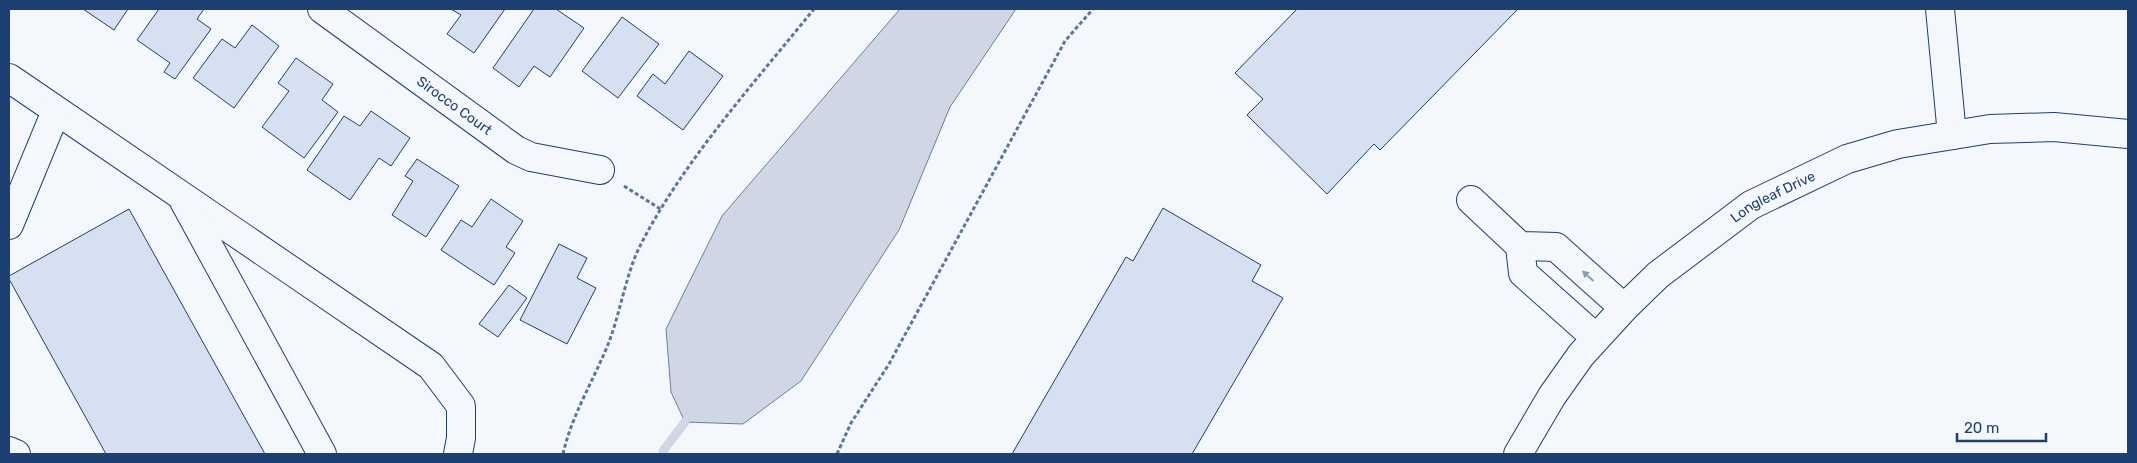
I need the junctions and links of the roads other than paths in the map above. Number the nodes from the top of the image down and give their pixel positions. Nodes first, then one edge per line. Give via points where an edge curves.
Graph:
1 (322, 9) edge
2 (1940, 9) edge
3 (9, 78) edge
4 (56, 111) junction
5 (2128, 134) edge
6 (1952, 135) junction
7 (600, 170) road end
8 (181, 196) junction
9 (1471, 200) dead end
10 (9, 225) edge
11 (1520, 246) junction
12 (1624, 308) junction
13 (1596, 338) junction
14 (9, 451) edge
15 (16, 454) edge
16 (322, 454) edge
17 (458, 454) edge
18 (1518, 454) edge

1 - 7 street, Sirocco Court via 516,150 531,157
2 - 6 street
3 - 4 street
4 - 8 street
4 - 10 street
5 - 6 street, Longleaf Drive via 2054,128 1990,129
6 - 12 street, Longleaf Drive via 1898,144 1847,159 1751,205 1658,275
8 - 16 street
8 - 17 street via 431,366 461,406
9 - 11 street
12 -> 11 street via 1556,247
11 - 13 street via 1523,273
12 - 13 street, Longleaf Drive
13 - 18 street, Longleaf Drive via 1552,396
14 - 15 street

